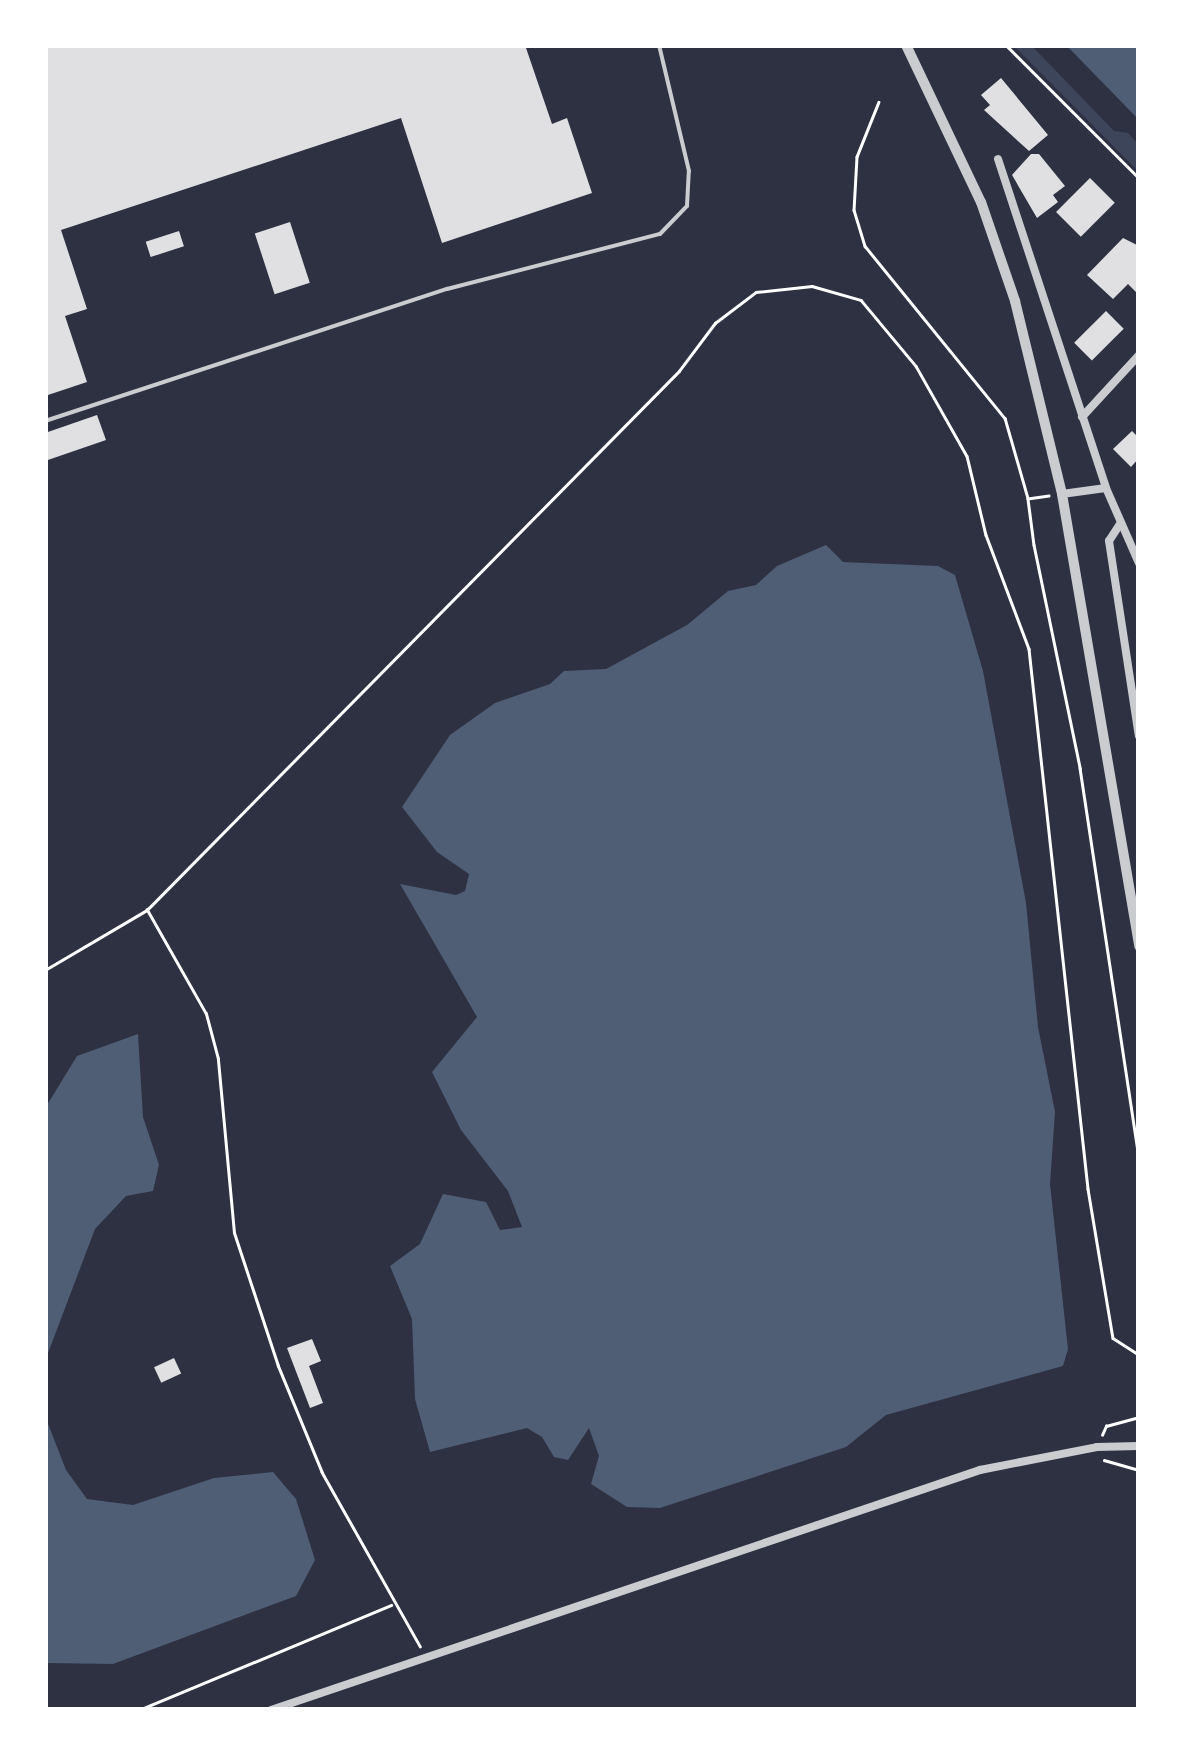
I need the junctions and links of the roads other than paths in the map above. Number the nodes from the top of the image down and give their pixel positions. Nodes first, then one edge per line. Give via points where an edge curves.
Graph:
1 (658, 45) edge
2 (906, 45) edge
3 (998, 158) dead end
4 (1139, 355) edge
5 (1082, 417) junction
6 (45, 420) edge
7 (1106, 488) junction
8 (1062, 494) junction
9 (1120, 524) junction
10 (1139, 563) edge
11 (1139, 736) edge
12 (1139, 946) edge
13 (1139, 1446) edge
14 (271, 1710) edge

1 - 6 lane via 689,171 687,206 660,234 447,289
2 - 8 street via 986,218 1015,301
3 - 5 street
4 - 5 street
5 - 7 street
7 - 8 street
7 - 9 street
8 - 12 street
9 - 10 street
9 - 11 street via 1109,541
13 - 14 street via 1096,1447 980,1470

